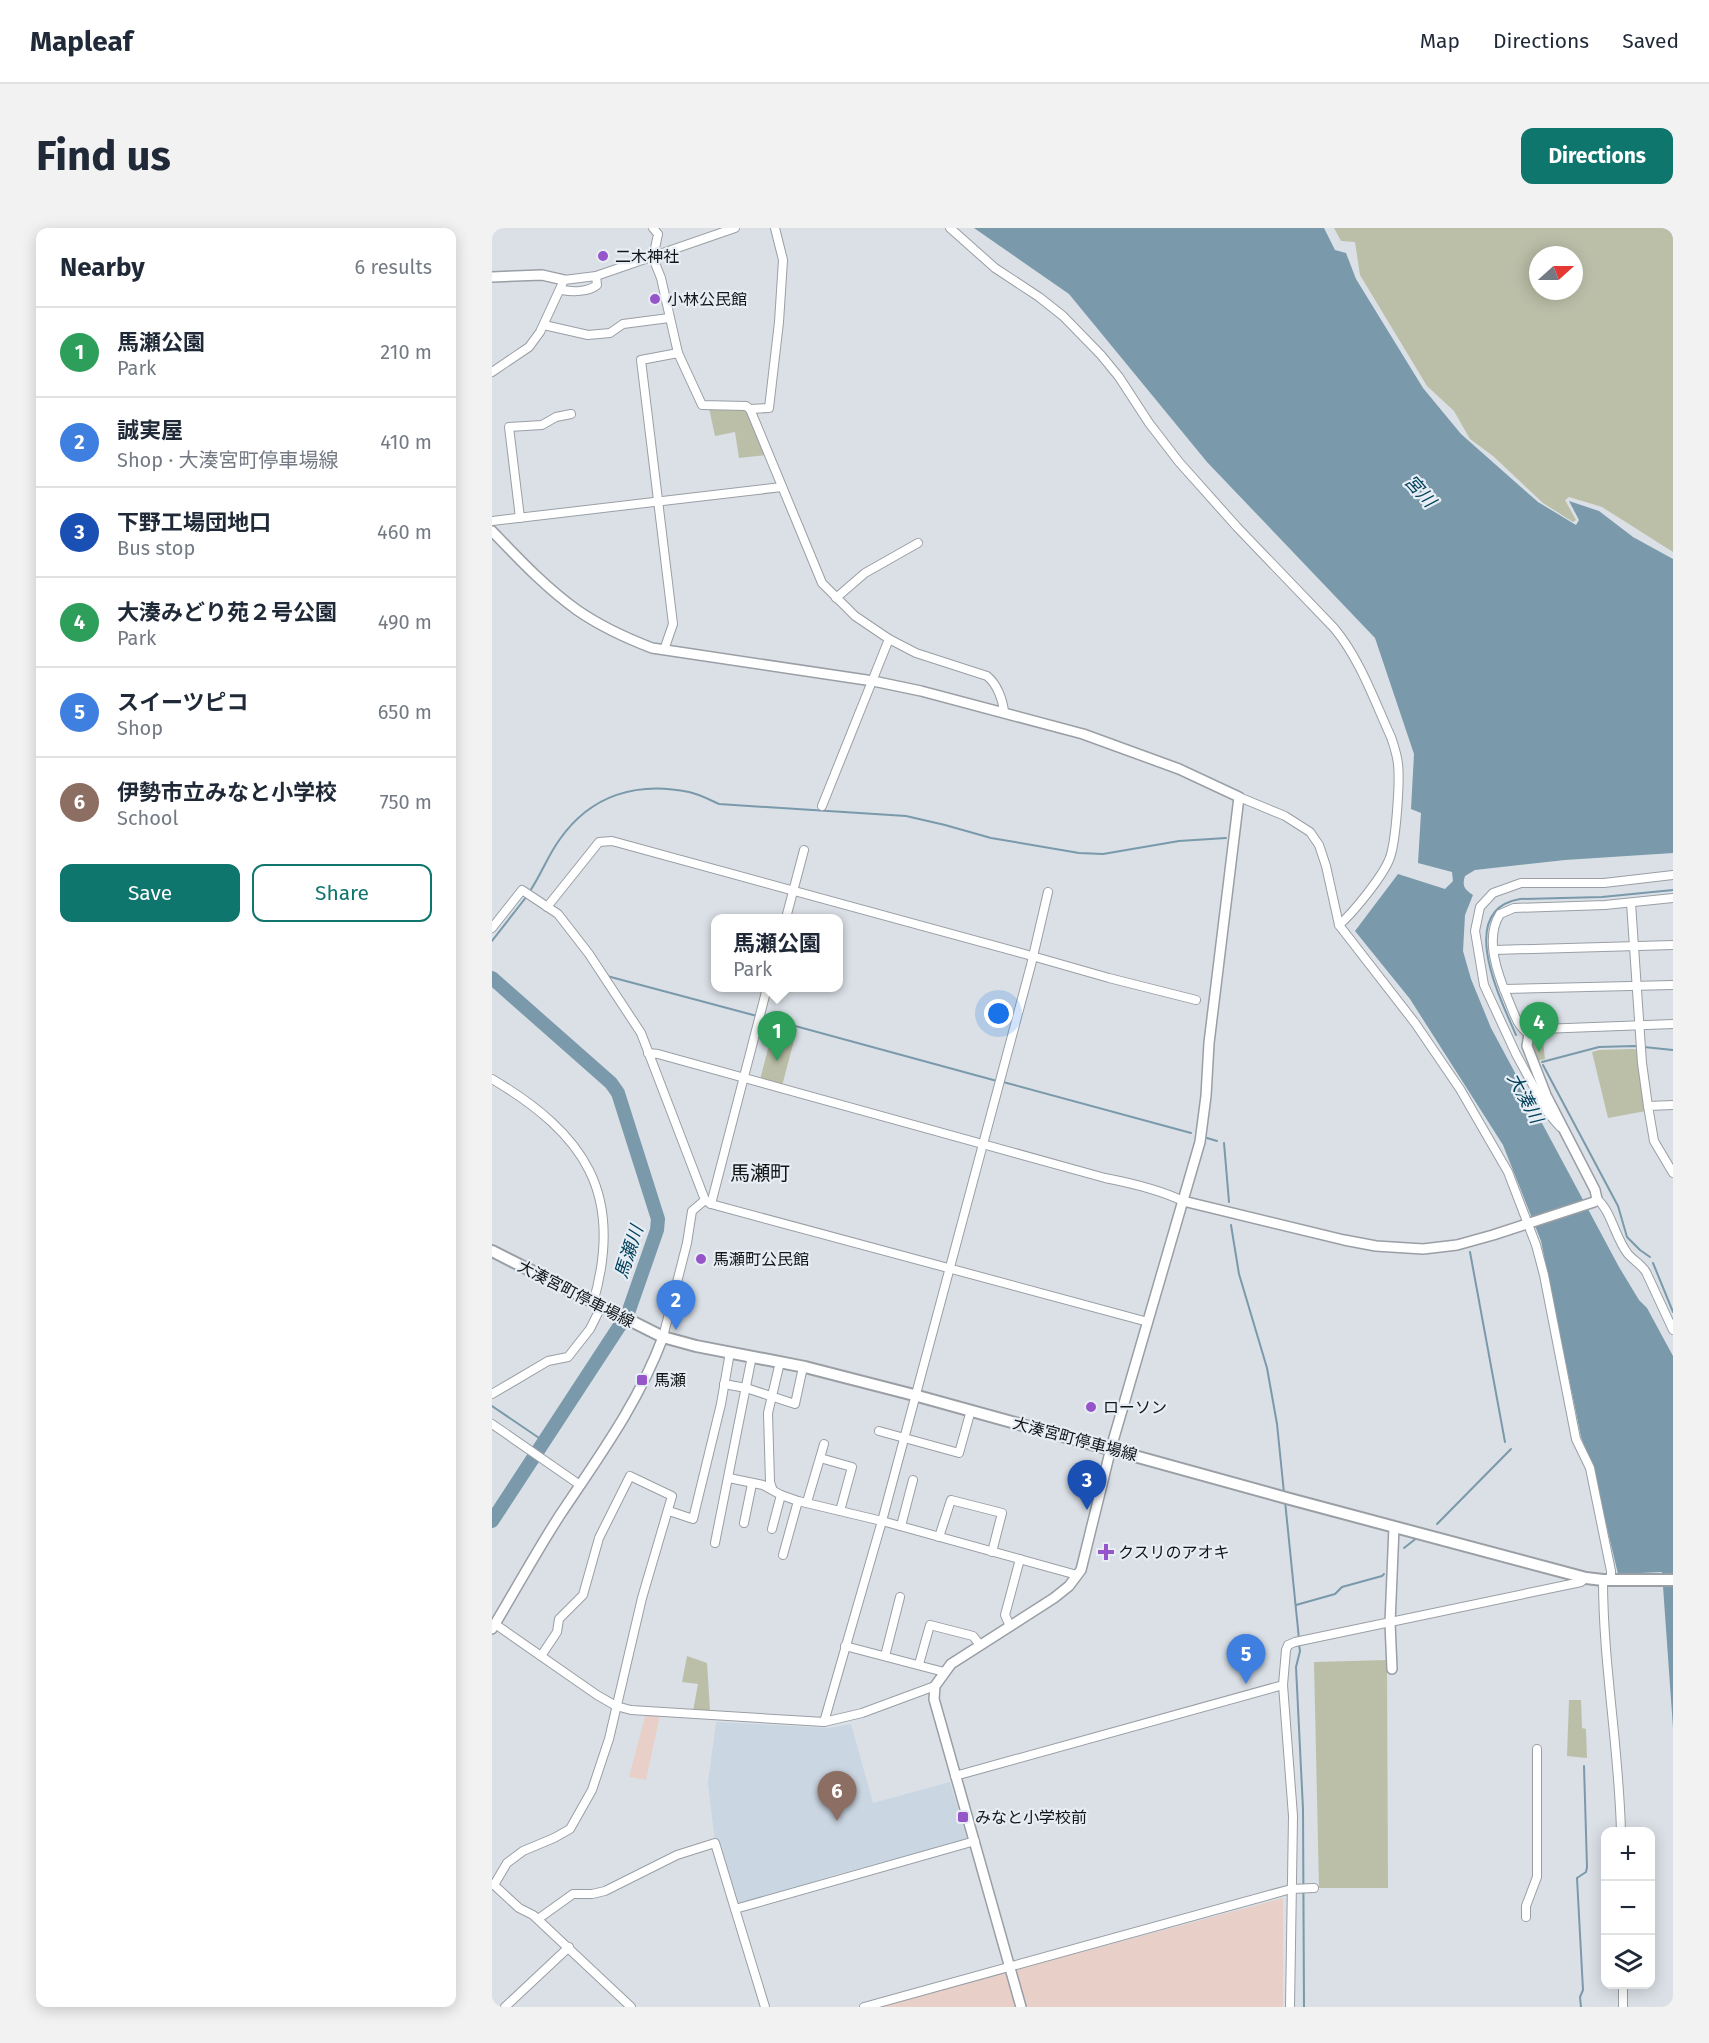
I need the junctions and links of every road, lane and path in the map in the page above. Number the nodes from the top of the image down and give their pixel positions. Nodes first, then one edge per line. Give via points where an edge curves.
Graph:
1 (653, 228) edge
2 (735, 228) edge
3 (775, 228) edge
4 (950, 228) edge
5 (653, 258) junction
6 (596, 276) junction
7 (492, 277) edge
8 (563, 285) junction
9 (669, 318) junction
10 (544, 326) junction
11 (678, 353) junction
12 (492, 372) edge
13 (750, 409) junction
14 (571, 414) dead end
15 (782, 487) junction
16 (659, 501) junction
17 (520, 518) junction
18 (492, 521) edge
19 (492, 531) edge
20 (918, 543) dead end
21 (836, 598) junction
22 (889, 639) junction
23 (664, 650) junction
24 (873, 681) junction
25 (1004, 712) junction
26 (1239, 797) junction
27 (822, 806) dead end
28 (804, 850) dead end
29 (1673, 875) edge
30 (794, 891) junction
31 (1048, 892) dead end
32 (1673, 898) edge
33 (1631, 903) junction
34 (548, 907) junction
35 (787, 914) edge
36 (1339, 926) junction
37 (492, 928) edge
38 (1673, 945) edge
39 (1635, 946) junction
40 (1494, 950) junction
41 (1032, 956) junction
42 (1673, 984) edge
43 (1638, 986) junction
44 (1504, 989) junction
45 (766, 992) edge
46 (1196, 1000) dead end
47 (1673, 1024) edge
48 (1641, 1025) junction
49 (1541, 1029) joint
50 (1529, 1034) junction
51 (648, 1053) junction
52 (744, 1078) junction
53 (492, 1079) edge
54 (1673, 1105) edge
55 (1648, 1106) junction
56 (1566, 1135) junction
57 (982, 1144) junction
58 (1673, 1173) edge
59 (1183, 1201) junction
60 (1593, 1201) junction
61 (708, 1202) junction
62 (1529, 1223) junction
63 (492, 1251) edge
64 (949, 1269) junction
65 (597, 1305) junction
66 (1148, 1322) junction
67 (1673, 1330) edge
68 (663, 1337) junction
69 (730, 1352) junction
70 (752, 1356) junction
71 (780, 1362) junction
72 (803, 1366) junction
73 (724, 1384) junction
74 (746, 1388) junction
75 (492, 1394) edge
76 (914, 1395) junction
77 (772, 1396) junction
78 (971, 1410) junction
79 (492, 1424) edge
80 (879, 1431) dead end
81 (904, 1437) junction
82 (824, 1444) dead end
83 (1111, 1448) junction
84 (820, 1458) junction
85 (729, 1478) junction
86 (913, 1480) dead end
87 (752, 1484) junction
88 (580, 1485) junction
89 (772, 1488) junction
90 (781, 1495) junction
91 (798, 1501) junction
92 (807, 1502) junction
93 (669, 1511) junction
94 (840, 1511) junction
95 (882, 1521) junction
96 (744, 1523) dead end
97 (901, 1527) junction
98 (1394, 1527) junction
99 (772, 1529) dead end
100 (939, 1537) junction
101 (715, 1543) dead end
102 (992, 1552) junction
103 (783, 1555) dead end
104 (1020, 1559) junction
105 (1077, 1575) junction
106 (1586, 1578) junction
107 (1607, 1580) junction
108 (1673, 1580) edge
109 (900, 1597) dead end
110 (1390, 1623) junction
111 (494, 1626) edge
112 (1010, 1626) junction
113 (980, 1645) junction
114 (846, 1646) junction
115 (541, 1656) junction
116 (885, 1656) junction
117 (919, 1664) junction
118 (1392, 1669) dead end
119 (944, 1672) junction
120 (1283, 1685) junction
121 (935, 1686) junction
122 (616, 1706) junction
123 (824, 1722) junction
124 (1537, 1749) dead end
125 (956, 1776) junction
126 (1622, 1827) edge
127 (975, 1841) junction
128 (493, 1885) edge
129 (1314, 1888) dead end
130 (1291, 1889) junction
131 (735, 1909) junction
132 (1526, 1917) dead end
133 (538, 1919) junction
134 (569, 1947) junction
135 (1010, 1966) junction
136 (1623, 1989) edge
137 (506, 2007) edge
138 (630, 2007) edge
139 (765, 2007) edge
140 (864, 2007) edge
141 (1021, 2007) edge
142 (1290, 2007) edge
143 (1623, 2007) edge

1 - 5 street via 658,234
2 - 5 street
3 - 13 street via 783,260 769,408
4 - 36 street via 995,268 1047,303 1101,355 1179,462 1334,628 1355,657 1394,744 1398,781 1389,861
5 - 6 street
5 - 9 street
6 - 8 street
6 - 8 street via 597,285 591,289 568,291
7 - 8 street via 542,275
8 - 10 street
9 - 10 street via 623,324 610,333 588,335
9 - 11 street
10 - 12 street via 529,347
11 - 13 street via 702,405
11 - 16 street via 641,360
13 - 15 street
14 - 17 street via 542,425 509,427
15 - 16 street
15 - 21 street via 822,583
16 - 17 street
16 - 23 street via 673,624
17 - 18 street
19 - 23 street via 579,611 628,638
20 - 21 street via 865,573
21 - 22 street
22 - 24 street
22 - 25 street via 916,653 987,676
23 - 24 street
24 - 25 street
24 - 27 street
25 - 26 street via 1113,744
26 - 36 street via 1285,816 1310,832 1326,866
26 - 59 street via 1209,1043 1204,1119
28 - 30 street
29 - 56 street via 1604,883 1521,883 1501,888 1480,907 1475,932 1484,984 1548,1113
30 - 34 street via 605,841 599,842
30 - 35 street
30 - 41 street
31 - 41 street
32 - 33 street
33 - 39 street
33 - 40 street via 1514,908 1497,919
34 - 37 street via 522,890
34 - 51 street via 594,961 641,1033
36 - 62 street via 1415,1023 1460,1089 1508,1172
38 - 39 street
39 - 40 street
39 - 43 street
40 - 44 street
41 - 46 street
41 - 57 street
42 - 43 street
43 - 44 street
43 - 48 street
44 - 50 street via 1520,1028
45 - 52 street
47 - 48 street
48 - 49 street
48 - 55 street
49 - 50 street
50 - 56 street via 1527,1046
51 - 52 street
51 - 61 street
52 - 57 street
52 - 61 street
53 - 65 street via 550,1119 572,1143 593,1176 604,1214
54 - 55 street
55 - 58 street via 1654,1141
56 - 60 street via 1595,1190
57 - 59 street via 1138,1185
57 - 64 street
59 - 62 street via 1344,1240 1406,1249 1457,1245
59 - 66 street
60 - 62 street
60 - 67 street via 1602,1205 1629,1255 1642,1265
61 - 64 street
61 - 68 street via 692,1211
62 - 107 street via 1544,1275 1576,1439 1590,1468 1611,1571
63 - 65 main road, 大湊宮町停車場線
64 - 66 street
64 - 76 street
65 - 68 main road, 大湊宮町停車場線
65 - 75 street via 590,1329 568,1358 548,1361
66 - 83 street
68 - 69 main road, 大湊宮町停車場線
68 - 88 street via 619,1427
69 - 70 main road, 大湊宮町停車場線
69 - 73 street
70 - 71 main road, 大湊宮町停車場線
70 - 74 street
71 - 72 main road, 大湊宮町停車場線
71 - 77 street
72 - 76 main road, 大湊宮町停車場線
72 - 77 street via 795,1404
73 - 74 street
73 - 93 street via 693,1519
74 - 77 street
74 - 85 street
76 - 78 main road, 大湊宮町停車場線
76 - 81 street
77 - 89 street via 768,1413
78 - 81 street via 959,1453
78 - 83 main road, 大湊宮町停車場線
79 - 88 street
80 - 81 street
81 - 95 street
82 - 84 street
83 - 98 main road, 大湊宮町停車場線
83 - 105 street
84 - 92 street
84 - 94 street via 852,1467
85 - 87 street
85 - 101 street
86 - 97 street
87 - 89 street
87 - 96 street
88 - 111 street
89 - 90 street
90 - 91 street
90 - 99 street
91 - 92 street
91 - 103 street
92 - 94 street
93 - 115 street via 672,1496 630,1476 599,1538 582,1594 560,1619 557,1632
93 - 122 street via 642,1598
94 - 95 street
95 - 97 street
95 - 114 street
97 - 100 street
98 - 106 main road, 大湊宮町停車場線
98 - 110 street
100 - 102 street
100 - 102 street via 951,1500 1002,1513
102 - 104 street
104 - 105 street
104 - 112 street via 1005,1615
105 - 112 street via 1054,1598
106 - 107 main road, 大湊宮町停車場線
106 - 110 street
107 - 108 main road, 大湊宮町停車場線
107 - 126 street via 1604,1621
109 - 116 street
110 - 118 street
110 - 120 street via 1288,1645
111 - 115 street
112 - 113 street
113 - 117 street via 973,1636 930,1625
113 - 119 street
114 - 116 street
114 - 123 street
115 - 122 street
116 - 117 street
117 - 119 street
119 - 121 street
120 - 125 street
120 - 130 street via 1293,1816
121 - 123 street
121 - 125 street via 934,1699
122 - 123 street via 652,1712
122 - 128 street via 592,1790 570,1829 523,1851 502,1870
124 - 132 street via 1537,1877
125 - 127 street
127 - 131 street
127 - 135 street
128 - 133 street
129 - 130 street
130 - 135 street
130 - 142 street
131 - 133 street via 716,1843 677,1855 605,1891 573,1894
131 - 139 street
133 - 134 street
134 - 137 street
134 - 138 street
135 - 140 street
135 - 141 street
136 - 143 street

